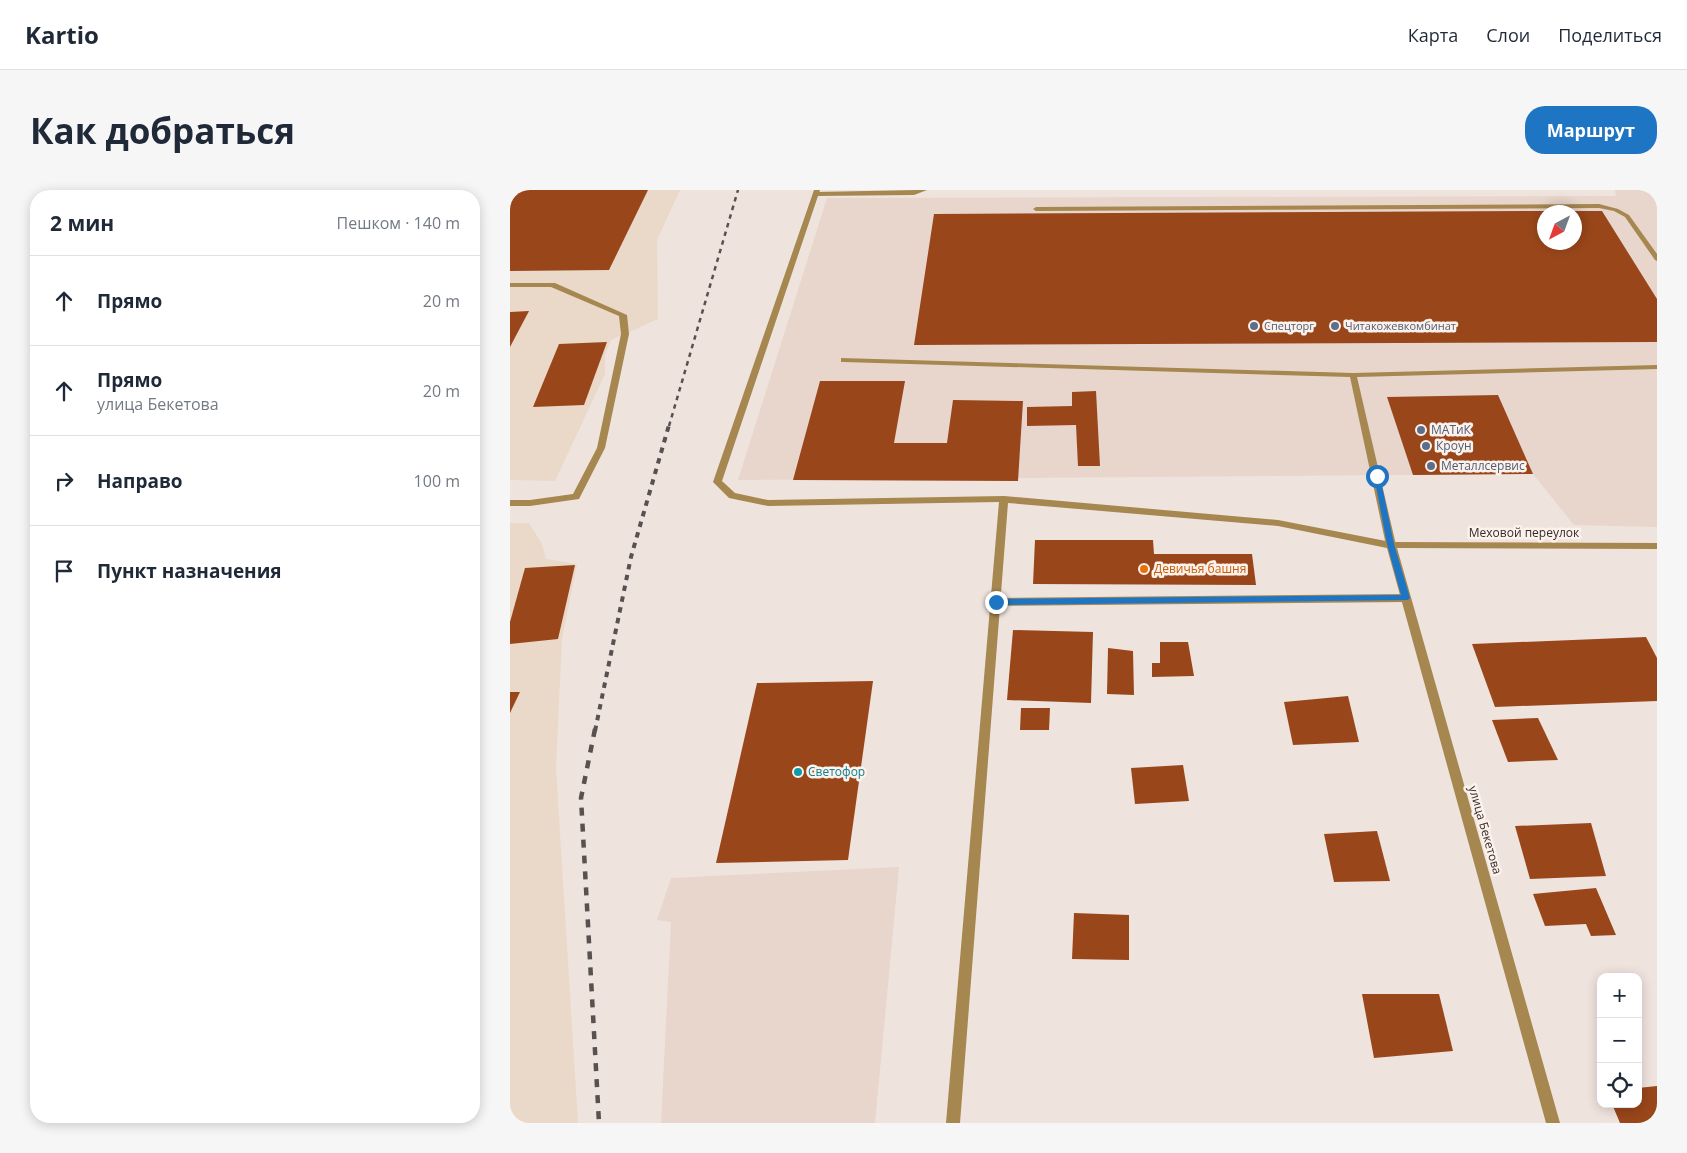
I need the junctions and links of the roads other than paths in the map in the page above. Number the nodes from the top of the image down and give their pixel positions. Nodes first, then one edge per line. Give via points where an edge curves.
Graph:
1 (924, 190) edge
2 (817, 192) edge
3 (1036, 210) dead end
4 (1657, 258) edge
5 (510, 285) edge
6 (844, 360) dead end
7 (1657, 367) edge
8 (1354, 375) junction
9 (1004, 499) junction
10 (510, 503) edge
11 (1391, 544) junction
12 (1657, 546) edge
13 (1406, 598) junction
14 (996, 602) junction
15 (953, 1123) edge
16 (1553, 1123) edge

1 - 2 street via 914,193
2 - 9 street, Меховой переулок via 718,482 732,496 768,503
3 - 4 street via 1599,206 1628,216
5 - 10 street via 552,285 623,315 625,334 601,448 576,497 530,504
6 - 8 street
7 - 8 street
8 - 11 street, улица Бекетова
9 - 11 street, Меховой переулок via 1278,523
9 - 14 street
11 - 12 street, Меховой переулок
11 - 13 street, улица Бекетова
13 - 14 street
13 - 16 street, улица Бекетова
14 - 15 street

